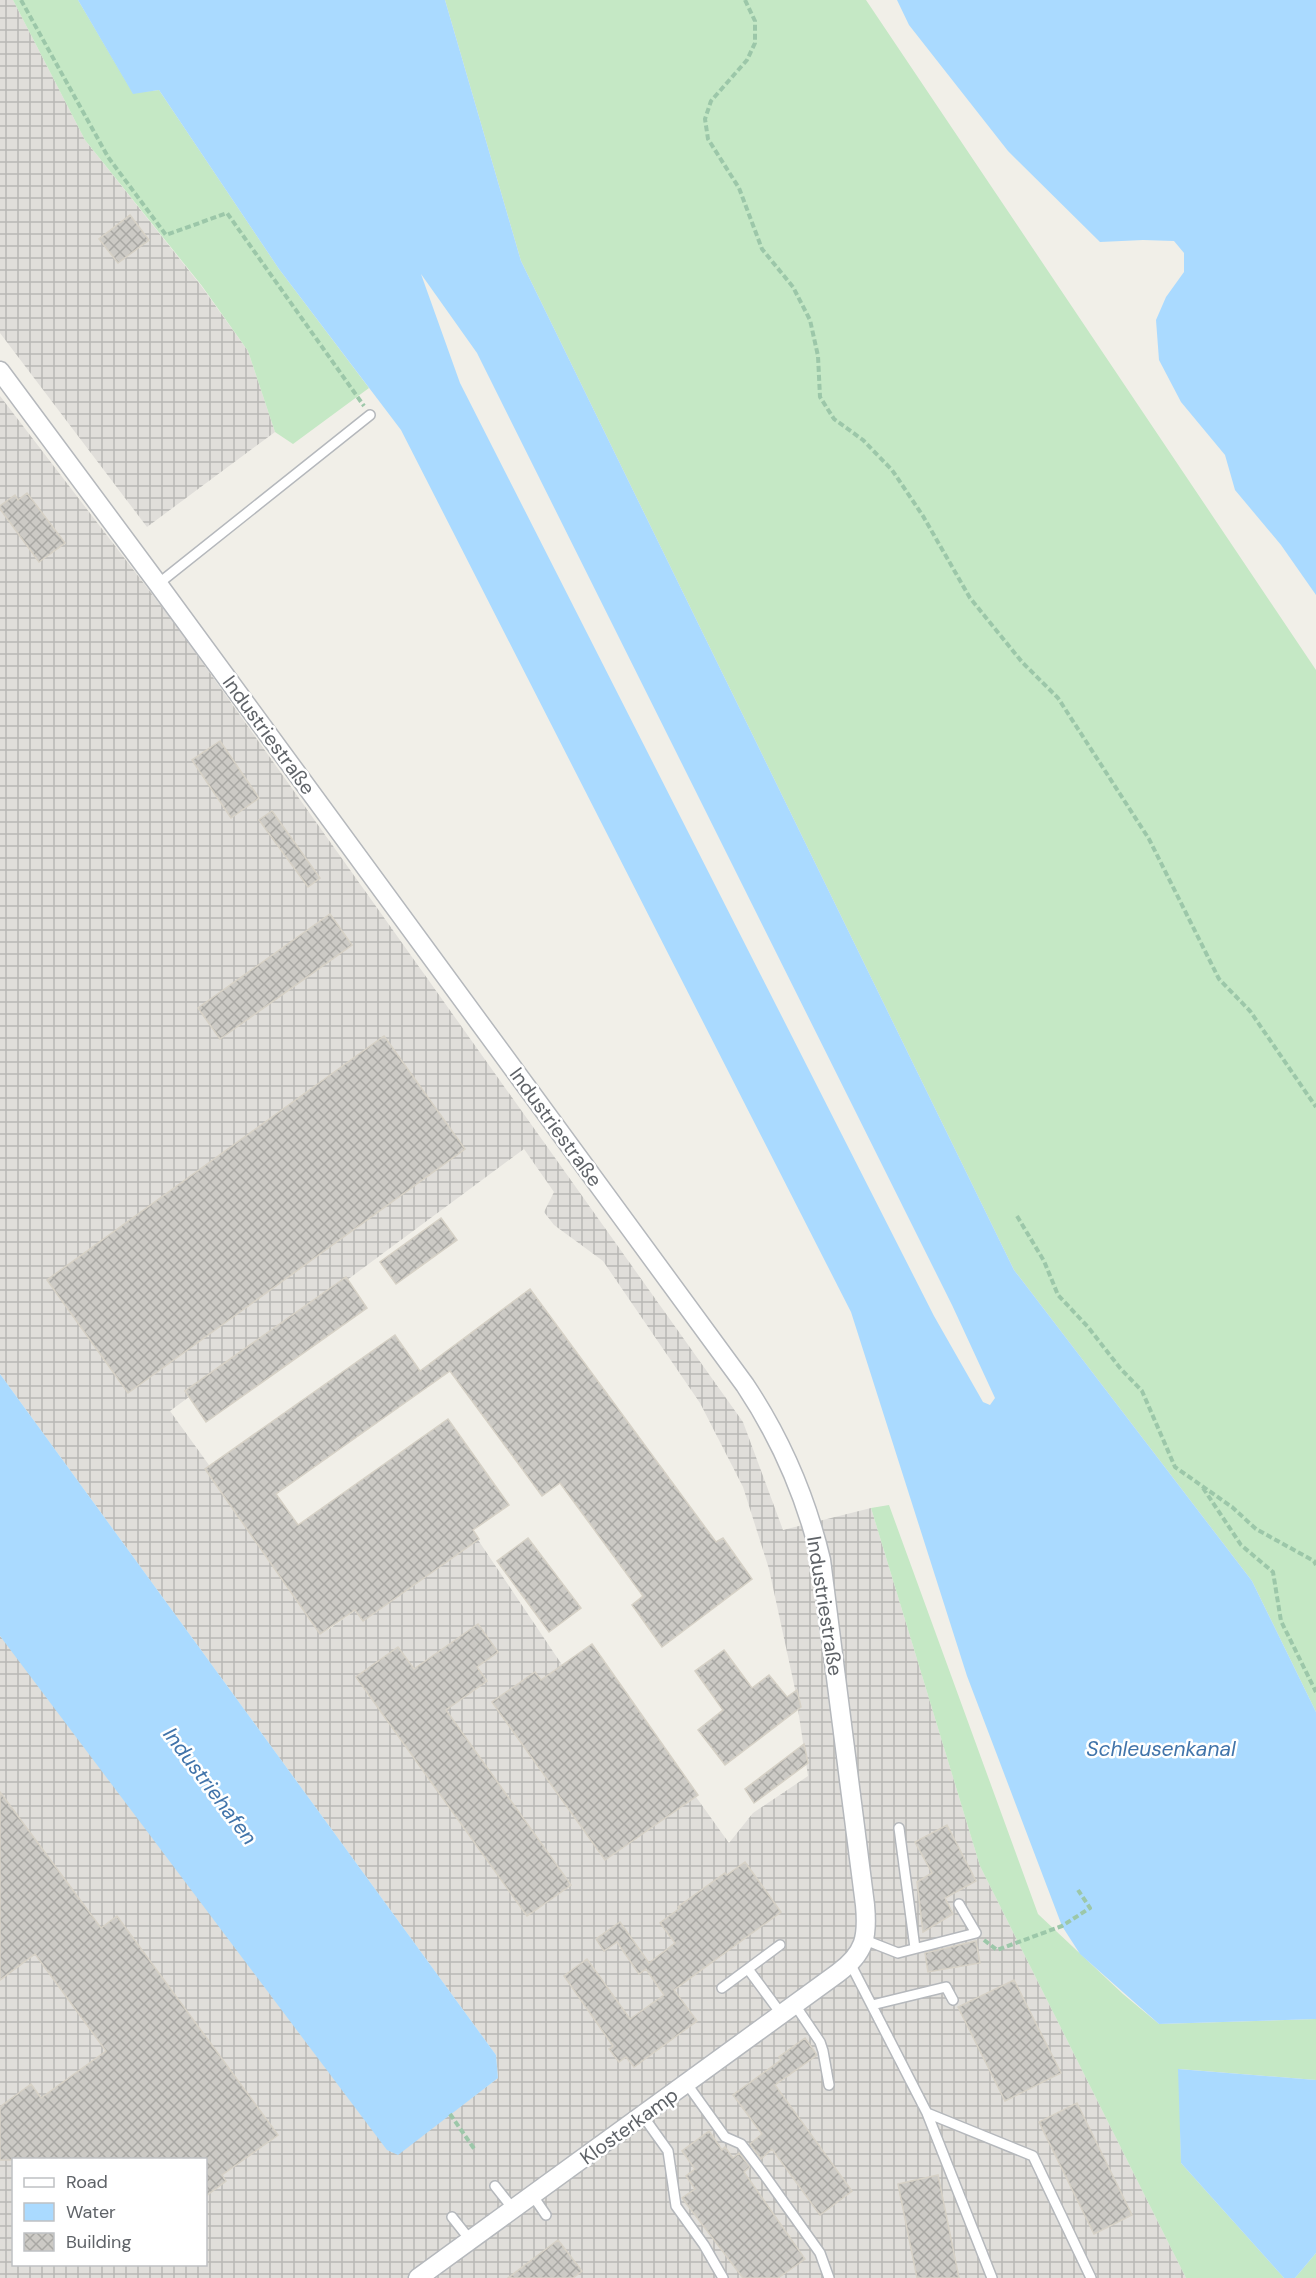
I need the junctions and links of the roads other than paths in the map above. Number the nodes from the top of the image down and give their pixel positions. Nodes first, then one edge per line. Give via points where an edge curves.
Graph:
1 (0, 371) edge
2 (370, 415) road end
3 (158, 584) junction
4 (899, 1828) dead end
5 (958, 1904) dead end
6 (865, 1940) junction
7 (780, 1946) dead end
8 (915, 1948) junction
9 (844, 1968) junction
10 (748, 1969) junction
11 (722, 1988) dead end
12 (953, 2000) dead end
13 (872, 2005) junction
14 (788, 2010) junction
15 (687, 2084) junction
16 (828, 2085) dead end
17 (927, 2113) junction
18 (643, 2116) junction
19 (495, 2186) dead end
20 (533, 2196) junction
21 (514, 2210) junction
22 (546, 2215) dead end
23 (452, 2217) dead end
24 (471, 2241) junction
25 (418, 2278) edge
26 (723, 2278) edge
27 (829, 2278) edge
28 (992, 2278) edge
29 (1091, 2278) edge

1 - 3 street, Industriestraße
2 - 3 lane
3 - 6 street, Industriestraße via 745,1385 776,1436 806,1507 824,1579 865,1905
4 - 8 lane
5 - 8 lane via 975,1933
6 - 8 lane via 898,1953
6 - 9 street
7 - 10 lane
9 - 13 lane
9 - 14 street, Klosterkamp
10 - 11 lane
10 - 14 lane
12 - 13 lane via 946,1987
13 - 17 lane
14 - 15 street, Klosterkamp
14 - 16 lane via 820,2042
15 - 18 street, Klosterkamp
15 - 27 lane via 725,2137 741,2144 763,2173 820,2253
17 - 28 lane
17 - 29 lane via 1033,2156
18 - 20 street, Klosterkamp
18 - 26 lane via 668,2151 676,2206
19 - 21 lane
20 - 21 street, Klosterkamp
20 - 22 lane
21 - 24 street, Klosterkamp
23 - 24 lane
24 - 25 street, Klosterkamp

